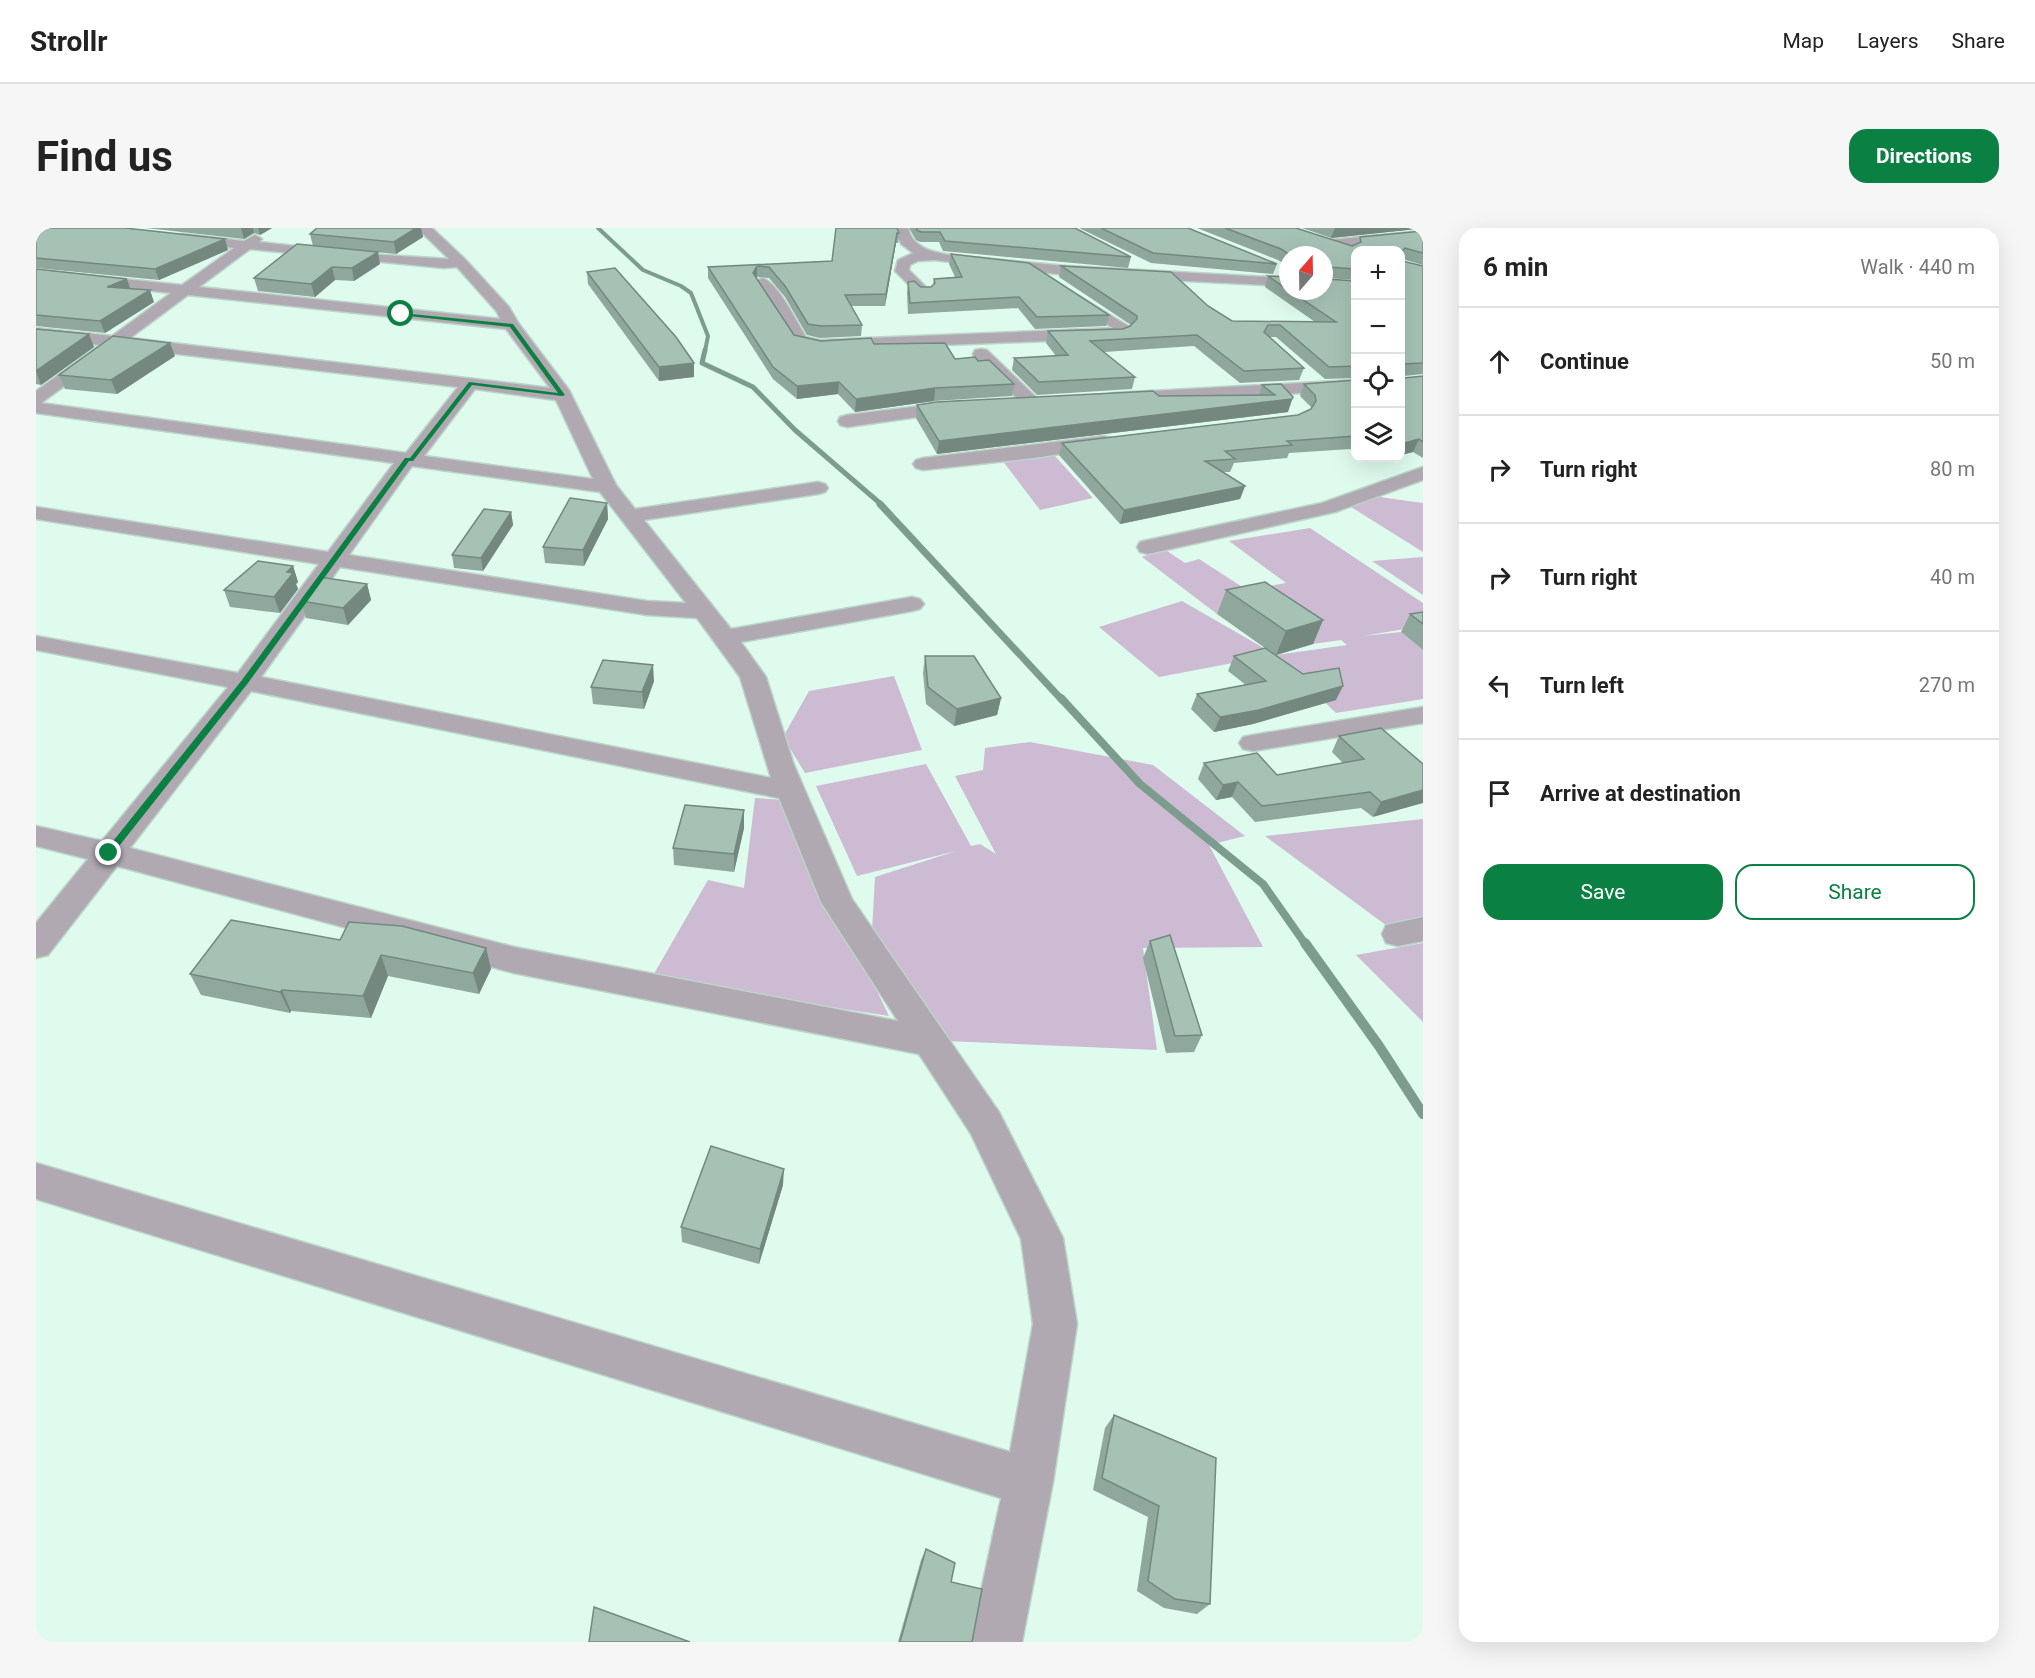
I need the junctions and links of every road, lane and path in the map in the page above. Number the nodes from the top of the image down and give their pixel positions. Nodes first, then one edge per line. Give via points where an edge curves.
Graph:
1 (424, 228) edge
2 (901, 228) edge
3 (265, 234) dead end
4 (1423, 235) edge
5 (170, 236) edge
6 (245, 244) junction
7 (1351, 250) edge
8 (936, 256) junction
9 (1127, 259) edge
10 (460, 262) junction
11 (1272, 266) edge
12 (1032, 268) junction
13 (1279, 270) edge
14 (36, 274) edge
15 (1157, 275) junction
16 (1176, 276) junction
17 (762, 282) edge
18 (1279, 282) edge
19 (183, 291) junction
20 (1190, 291) edge
21 (925, 293) edge
22 (511, 325) junction
23 (36, 333) edge
24 (967, 340) junction
25 (115, 341) junction
26 (1303, 372) edge
27 (471, 383) junction
28 (1351, 385) edge
29 (1320, 387) junction
30 (1281, 388) junction
31 (562, 395) junction
32 (1101, 398) edge
33 (36, 399) edge
34 (1054, 401) edge
35 (1031, 402) junction
36 (1010, 404) edge
37 (977, 405) edge
38 (36, 408) edge
39 (1300, 409) dead end
40 (847, 421) dead end
41 (1124, 438) edge
42 (409, 460) junction
43 (923, 464) dead end
44 (1423, 473) edge
45 (607, 487) junction
46 (818, 488) dead end
47 (36, 513) edge
48 (629, 516) junction
49 (1148, 548) dead end
50 (335, 559) junction
51 (912, 604) dead end
52 (704, 611) junction
53 (725, 638) junction
54 (36, 643) edge
55 (245, 682) junction
56 (1423, 715) edge
57 (1253, 743) dead end
58 (792, 791) junction
59 (36, 836) edge
60 (109, 853) junction
61 (36, 946) edge
62 (931, 1042) junction
63 (36, 1181) edge
64 (1029, 1482) junction
65 (996, 1642) edge

1 - 10 street
2 - 8 street via 912,248
3 - 6 street
4 - 7 street via 1324,242
5 - 6 street
6 - 10 street via 444,264
6 - 19 street
8 - 12 street
8 - 21 street via 915,257 903,263 902,271
9 - 15 street
10 - 22 street via 504,310
11 - 13 street
12 - 15 street
12 - 24 street via 1125,329 1120,333
14 - 19 street
15 - 16 street
16 - 18 street
16 - 20 street
17 - 24 street via 800,341 806,344
19 - 22 street
19 - 25 street
22 - 31 street
23 - 25 street
24 - 35 street
25 - 27 street
25 - 33 street
26 - 29 street
27 - 31 street
27 - 42 street
28 - 29 street
29 - 30 street
30 - 32 street
30 - 39 street
31 - 45 street
34 - 35 street
35 - 36 street
37 - 40 street
38 - 42 street
41 - 43 street
42 - 45 street
42 - 50 street
44 - 49 street via 1328,508
45 - 48 street
46 - 48 street
47 - 50 street
48 - 52 street
50 - 52 street via 647,608
50 - 55 street
51 - 53 street
52 - 53 street
53 - 58 street via 753,677
54 - 55 street
55 - 58 street
55 - 60 street
56 - 57 street
58 - 62 street via 837,902
59 - 60 street
60 - 61 street
60 - 62 street via 514,960
62 - 64 street via 985,1123 1042,1238 1055,1324
63 - 64 street
64 - 65 street

